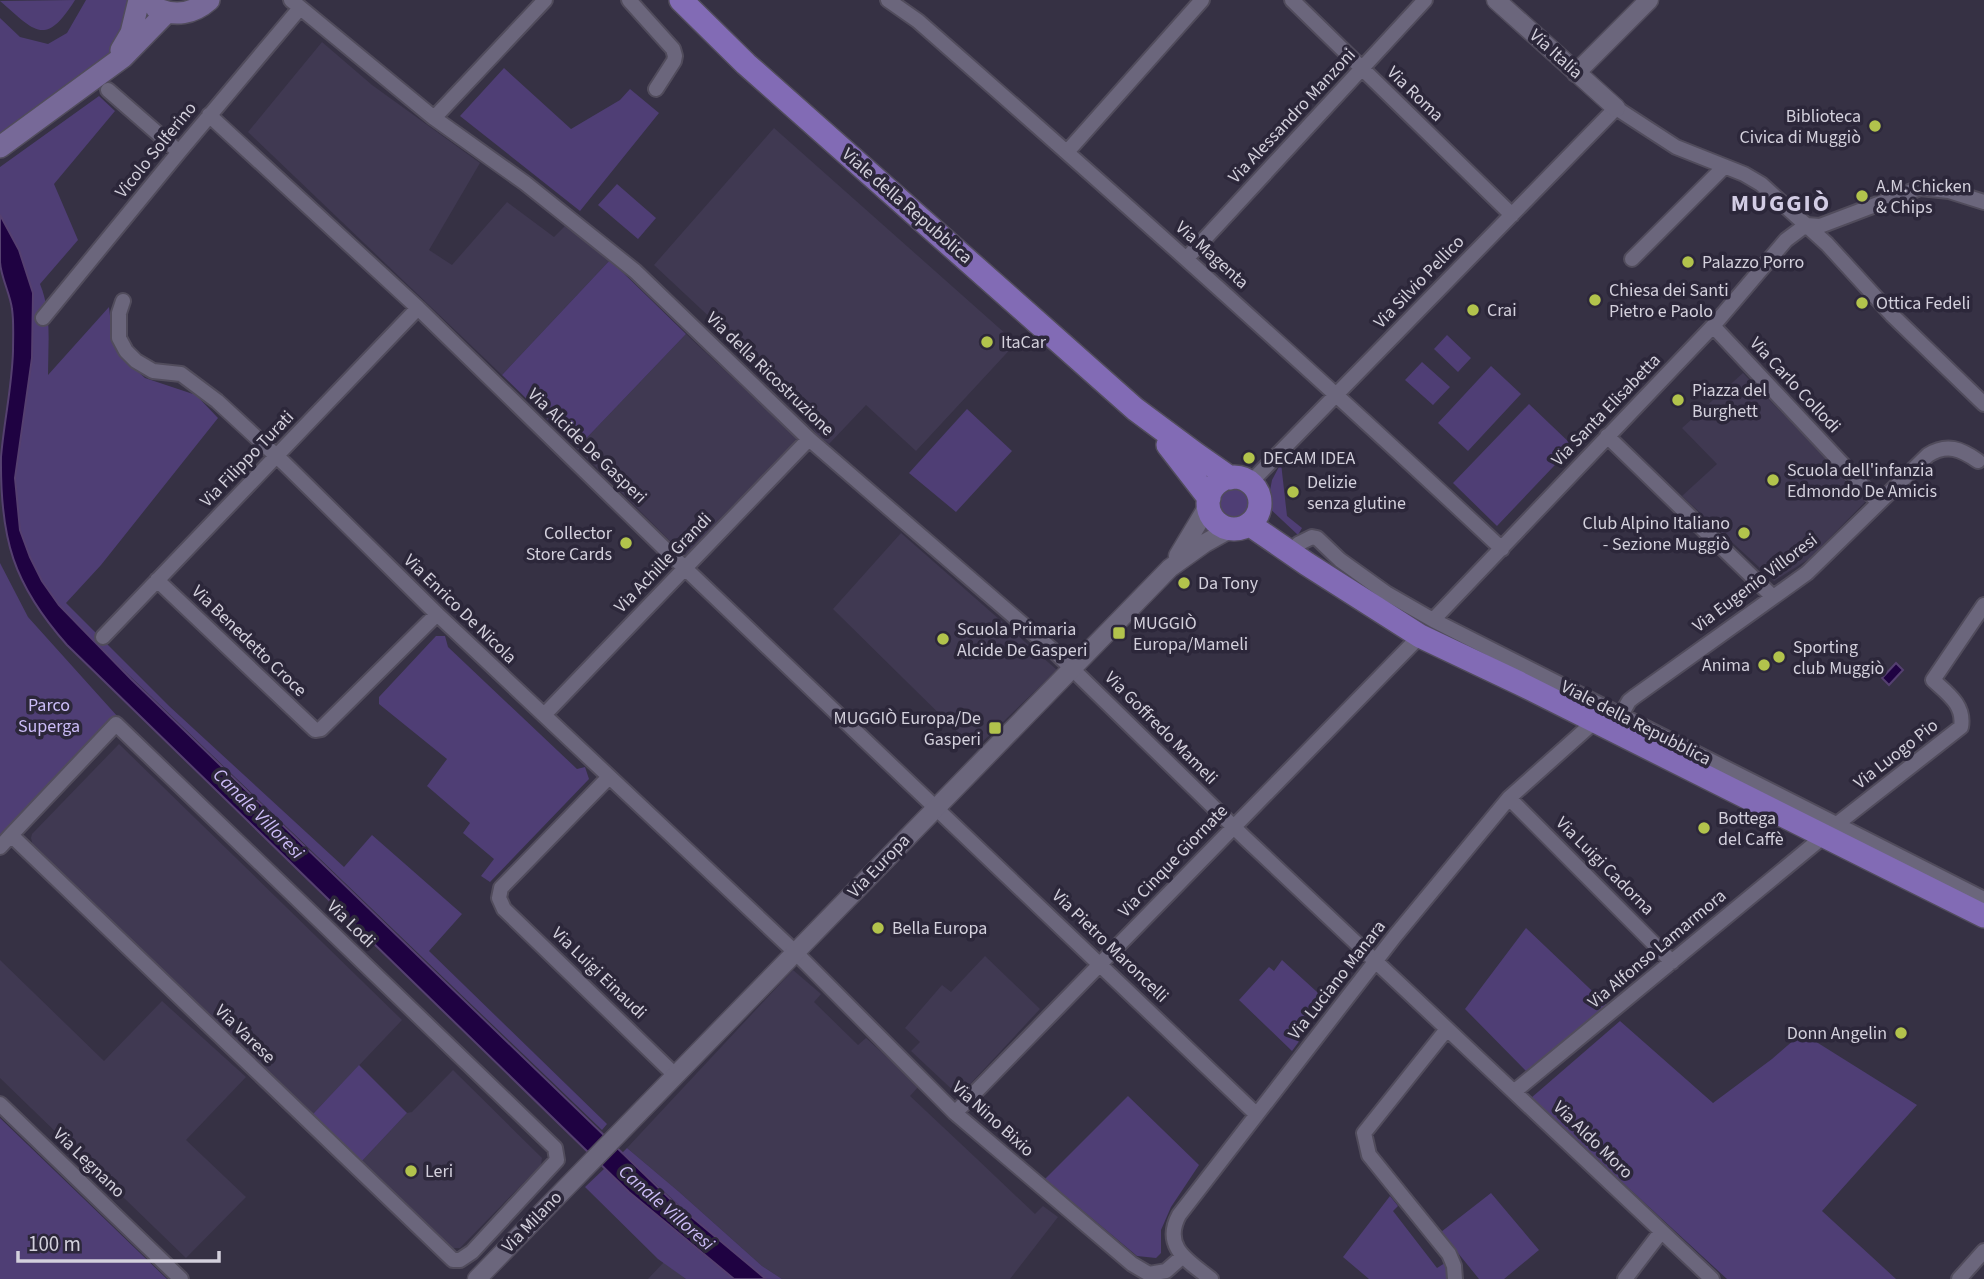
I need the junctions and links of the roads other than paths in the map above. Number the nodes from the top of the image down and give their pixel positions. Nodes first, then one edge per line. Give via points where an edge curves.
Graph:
1 (139, 0) edge
2 (146, 0) edge
3 (209, 0) edge
4 (545, 0) edge
5 (629, 0) edge
6 (681, 0) edge
7 (888, 0) edge
8 (1202, 0) edge
9 (1292, 0) edge
10 (1425, 0) edge
11 (1496, 0) edge
12 (1650, 0) edge
13 (295, 4) edge
14 (167, 12) junction
15 (107, 68) junction
16 (1362, 68) junction
17 (1576, 73) junction
18 (656, 89) dead end
19 (108, 90) dead end
20 (1616, 108) junction
21 (209, 115) junction
22 (434, 118) junction
23 (0, 147) edge
24 (179, 152) junction
25 (1068, 152) junction
26 (1724, 167) junction
27 (1982, 199) edge
28 (1512, 215) junction
29 (1806, 225) junction
30 (1187, 257) junction
31 (1632, 259) dead end
32 (123, 301) dead end
33 (418, 307) junction
34 (43, 318) dead end
35 (1713, 326) junction
36 (1338, 394) junction
37 (1984, 404) edge
38 (1135, 409) junction
39 (1607, 436) junction
40 (809, 439) junction
41 (277, 457) junction
42 (1982, 461) edge
43 (1240, 480) junction
44 (1208, 502) junction
45 (1878, 502) junction
46 (1246, 520) junction
47 (1298, 544) junction
48 (1502, 549) junction
49 (685, 567) junction
50 (1170, 568) junction
51 (157, 580) junction
52 (1772, 596) junction
53 (1369, 602) junction
54 (1984, 605) edge
55 (437, 614) junction
56 (1426, 628) junction
57 (103, 637) dead end
58 (1072, 668) junction
59 (544, 715) junction
60 (1621, 715) junction
61 (1594, 722) junction
62 (610, 776) junction
63 (1510, 798) junction
64 (936, 807) junction
65 (1233, 826) junction
66 (1830, 830) junction
67 (11, 835) junction
68 (0, 847) edge
69 (1984, 900) edge
70 (1984, 916) edge
71 (795, 952) junction
72 (1375, 961) junction
73 (1672, 962) junction
74 (1101, 963) junction
75 (1447, 1029) junction
76 (675, 1075) junction
77 (1515, 1091) junction
78 (0, 1104) edge
79 (955, 1113) junction
80 (1256, 1114) junction
81 (589, 1164) joint
82 (1661, 1232) junction
83 (1984, 1251) edge
84 (1183, 1256) junction
85 (453, 1261) joint
86 (181, 1279) edge
87 (477, 1279) edge
88 (1211, 1279) edge
89 (1455, 1279) edge
90 (1625, 1279) edge
91 (1712, 1279) edge
92 (1959, 1279) edge

1 - 15 main road via 131,33
2 - 14 main road
3 - 14 main road via 190,12
4 - 22 street
5 - 18 street via 673,49 674,61
6 - 38 main road, Viale della Repubblica via 746,64
7 - 25 street, Via Magenta via 918,20
8 - 25 street
9 - 16 street, Via Roma
10 - 16 street, Via Alessandro Manzoni
11 - 17 street, Via Italia
12 - 17 street
13 - 21 street, Vicolo Solferino
13 - 22 street, Via della Ricostruzione
14 - 15 main road
15 - 23 main road
16 - 28 street, Via Roma
16 - 30 street, Via Alessandro Manzoni
17 - 20 street, Via Italia
19 - 24 street
20 - 26 street via 1676,148
20 - 28 street, Via Silvio Pellico
21 - 24 street, Vicolo Solferino
21 - 33 street, Via Alcide De Gasperi
22 - 40 street, Via della Ricostruzione via 635,271
24 - 34 street, Vicolo Solferino
25 - 30 street, Via Magenta
26 - 29 street via 1761,184
26 - 31 street
27 - 29 street via 1920,188 1820,226
28 - 36 street, Via Silvio Pellico
29 - 35 street, Via Santa Elisabetta via 1786,240
29 - 37 street
30 - 36 street, Via Magenta
32 - 41 street, Via Enrico De Nicola via 117,326 126,351 153,371 181,374
33 - 41 street, Via Filippo Turati
33 - 49 street, Via Alcide De Gasperi
35 - 39 street, Via Santa Elisabetta
35 - 45 street, Via Carlo Collodi
36 - 43 street, Via Silvio Pellico
36 - 48 street, Via Magenta
38 - 43 main road, Viale della Repubblica
38 - 44 main road, Viale della Repubblica via 1171,448
39 - 48 street, Via Santa Elisabetta
39 - 52 street
40 - 49 street, Via Achille Grandi
40 - 58 street, Via della Ricostruzione
41 - 51 street, Via Filippo Turati
41 - 55 street, Via Enrico De Nicola
42 - 45 street, Via Eugenio Villoresi via 1958,448 1934,451
43 - 44 main road via 1216,484
43 - 46 main road via 1256,490
44 - 46 main road via 1215,521
44 - 50 street, Via Europa
45 - 52 street, Via Eugenio Villoresi via 1807,573
46 - 47 main road, Viale della Repubblica
46 - 50 street, Via Europa
46 - 53 main road, Viale della Repubblica
47 - 53 main road, Viale della Repubblica
47 - 56 street, Viale della Repubblica via 1317,538
48 - 56 street, Via Santa Elisabetta
49 - 59 street, Via Achille Grandi
49 - 64 street, Via Alcide De Gasperi
50 - 58 street, Via Europa
51 - 55 street, Via Benedetto Croce via 315,730
51 - 57 street, Via Filippo Turati
52 - 60 street, Via Eugenio Villoresi via 1634,697
53 - 56 main road, Viale della Repubblica
54 - 66 street, Via Luogo Pio via 1933,680 1962,711 1961,727
55 - 59 street, Via Enrico De Nicola
56 - 60 street, Viale della Repubblica
56 - 61 main road, Viale della Repubblica
56 - 65 street, Via Cinque Giornate
58 - 64 street, Via Europa
58 - 65 street, Via Goffredo Mameli
59 - 62 street, Via Enrico De Nicola
60 - 66 street, Viale della Repubblica
61 - 63 street, Via Luciano Manara
61 - 66 main road, Viale della Repubblica
62 - 71 street, Via Enrico De Nicola
62 - 76 street, Via Luigi Einaudi via 501,887 499,898 504,909
63 - 72 street, Via Luciano Manara
63 - 73 street, Via Luigi Cadorna
64 - 71 street, Via Europa
64 - 74 street, Via Pietro Maroncelli
65 - 72 street, Via Goffredo Mameli
65 - 74 street, Via Cinque Giornate
66 - 69 street, Viale della Repubblica
66 - 70 main road, Viale della Repubblica
66 - 73 street, Via Alfonso Lamarmora
67 - 68 street
67 - 85 street, Via Varese
67 - 85 street, Via Lodi via 116,724 555,1148 557,1160 551,1169 472,1252
71 - 76 street, Via Europa
71 - 79 street, Via Nino Bixio
72 - 75 street, Via Aldo Moro
72 - 80 street, Via Luciano Manara
73 - 77 street, Via Alfonso Lamarmora
74 - 79 street, Via Cinque Giornate
74 - 80 street, Via Pietro Maroncelli
75 - 77 street, Via Aldo Moro
75 - 89 street via 1364,1133 1369,1155 1449,1254
76 - 81 street, Via Europa
77 - 82 street, Via Aldo Moro
78 - 86 street, Via Legnano
79 - 84 street, Via Nino Bixio via 1132,1264 1149,1274 1167,1271
80 - 84 street, Via Luciano Manara via 1174,1225 1176,1247
81 - 87 street, Via Milano
82 - 90 street
82 - 91 street, Via Aldo Moro
83 - 92 street
84 - 88 street

